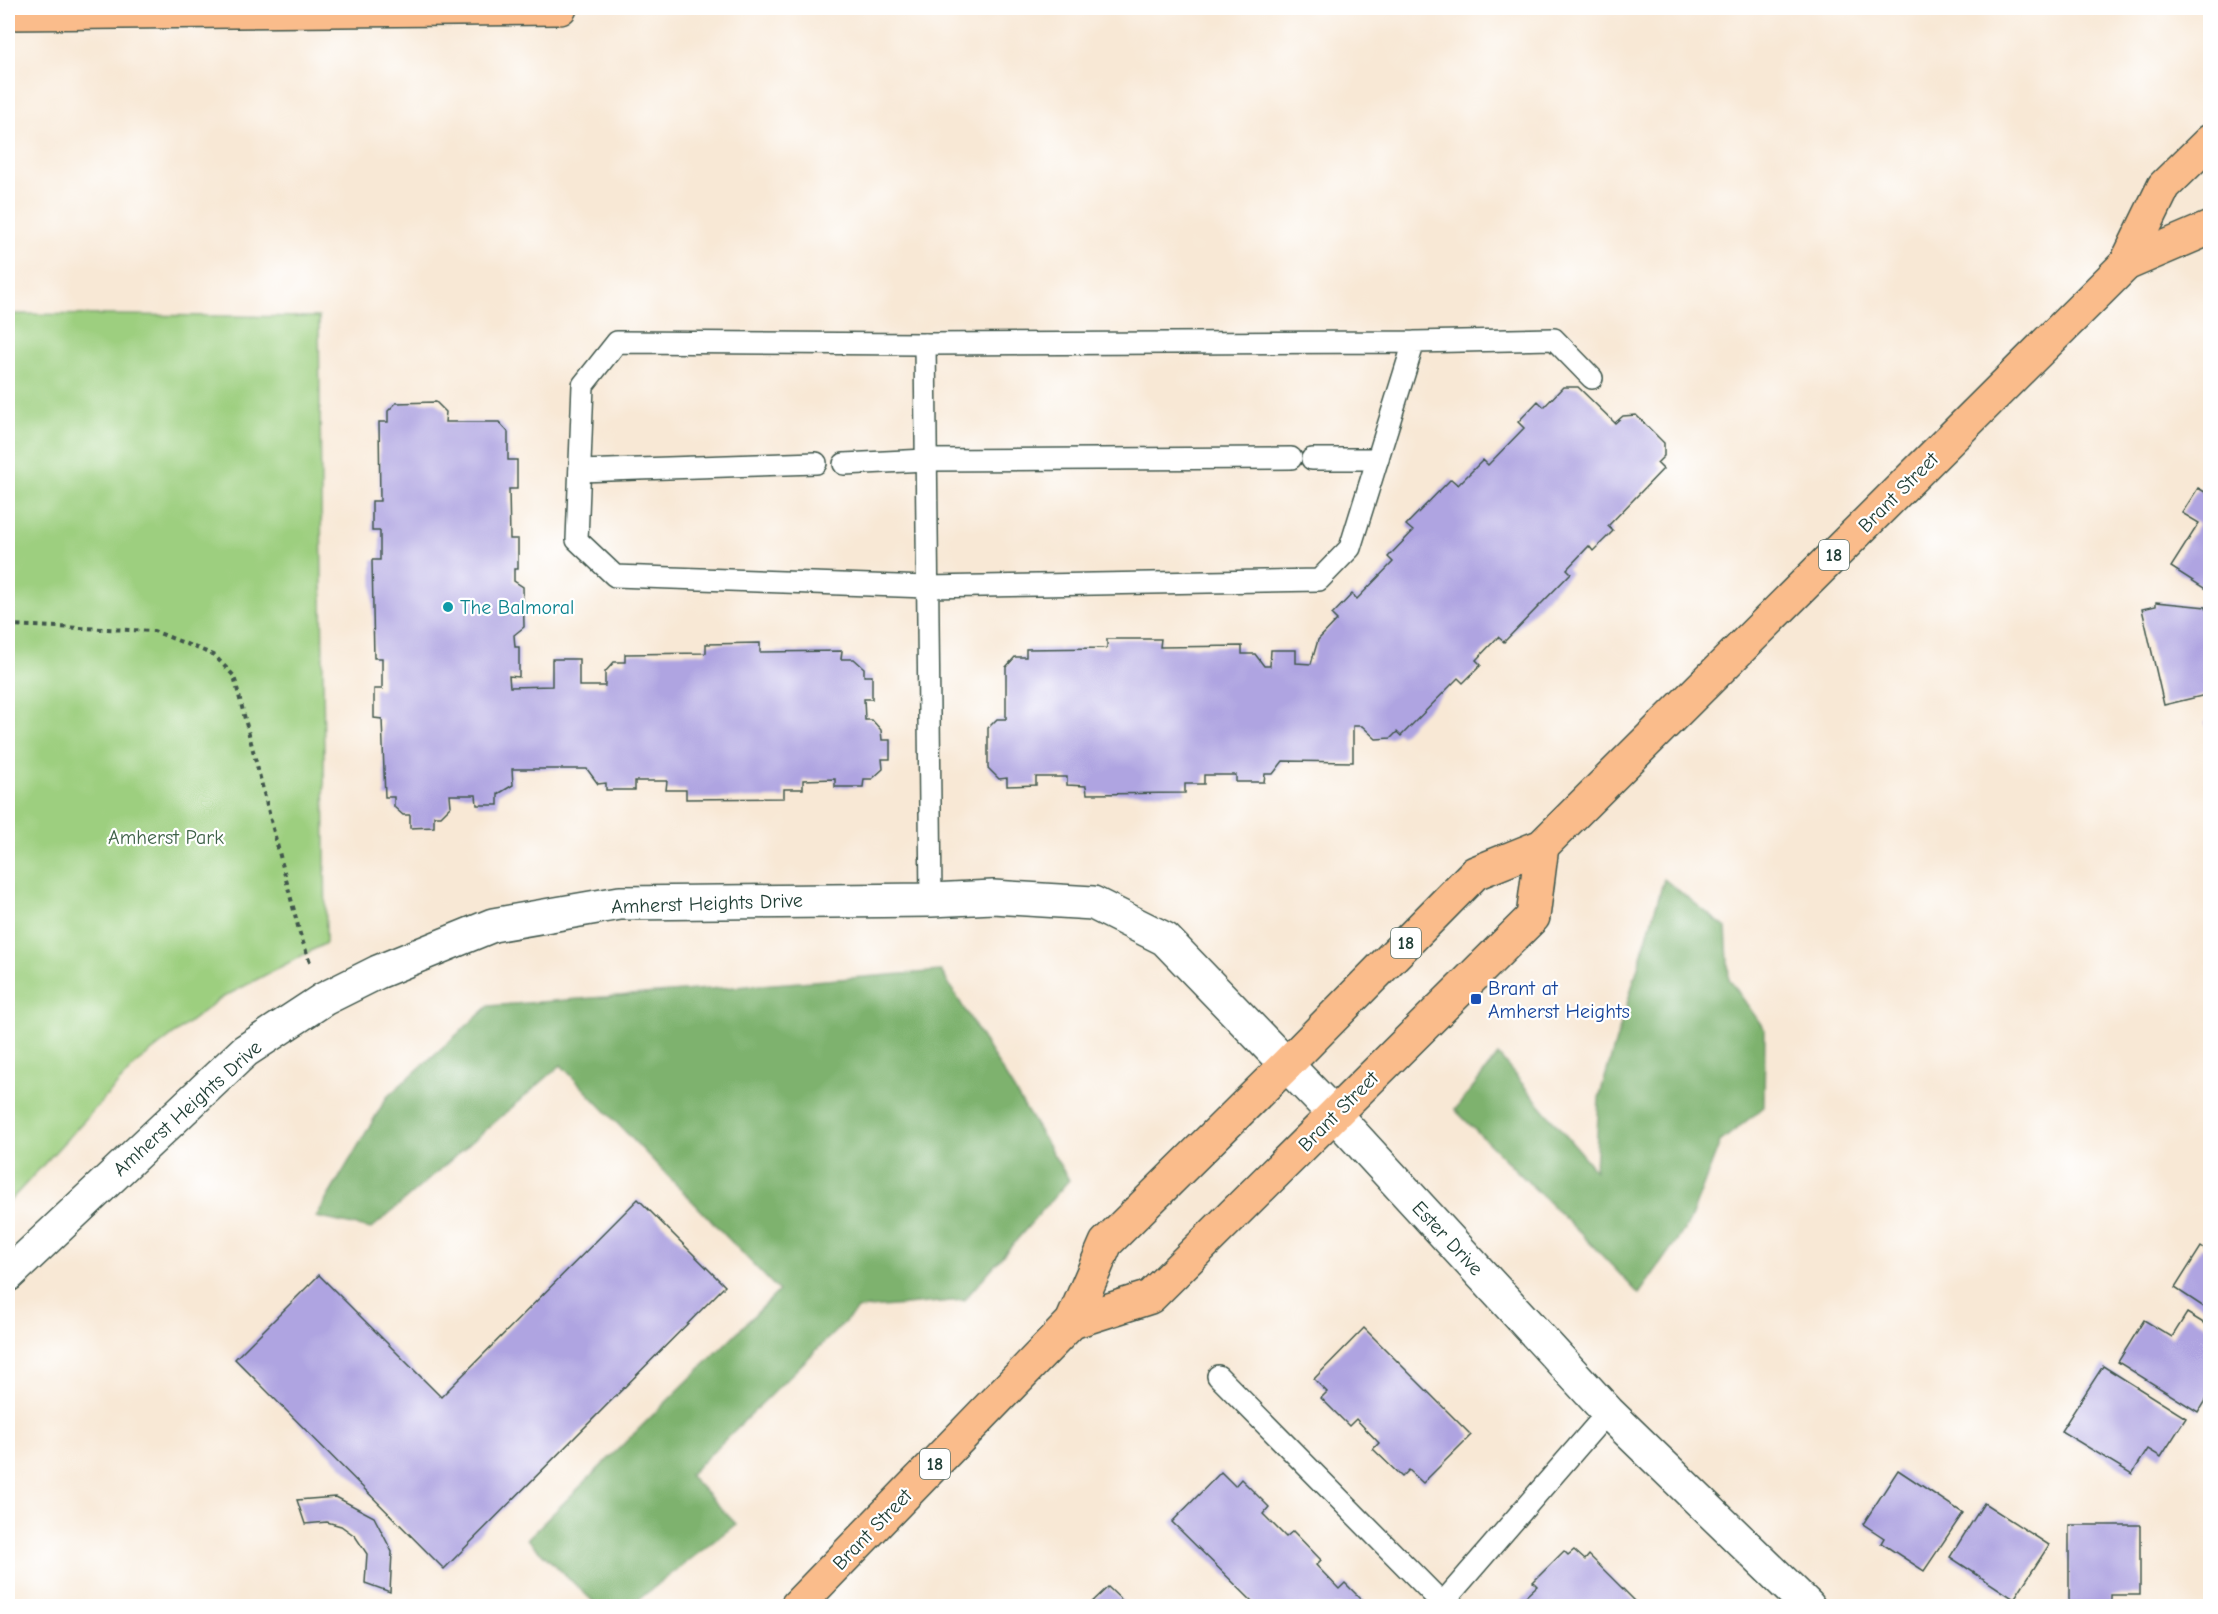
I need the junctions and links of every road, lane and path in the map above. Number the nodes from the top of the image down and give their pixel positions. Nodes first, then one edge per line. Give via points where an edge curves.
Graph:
1 (560, 8) edge
2 (8, 14) edge
3 (2211, 141) edge
4 (2211, 228) edge
5 (2126, 264) junction
6 (1414, 342) junction
7 (925, 344) junction
8 (1592, 378) dead end
9 (1378, 459) junction
10 (926, 460) junction
11 (816, 463) dead end
12 (844, 464) dead end
13 (580, 471) junction
14 (927, 587) junction
15 (8, 625) edge
16 (1542, 846) junction
17 (931, 900) junction
18 (324, 999) junction
19 (1287, 1064) junction
20 (1334, 1114) junction
21 (8, 1275) edge
22 (1072, 1322) junction
23 (1218, 1377) dead end
24 (1608, 1412) junction
25 (1795, 1602) edge
26 (1441, 1605) edge
27 (797, 1606) edge

1 - 2 main road
3 - 5 main road, Brant Street / 18 via 2164,186
4 - 5 main road, Brant Street / 18
5 - 16 main road, Brant Street / 18
6 - 7 lane
6 - 8 lane via 1554,339
6 - 9 lane
7 - 10 lane
7 - 13 lane via 617,342 584,385
9 - 10 lane
9 - 14 lane via 1350,548 1319,580
10 - 12 lane
10 - 14 lane
11 - 13 lane
13 - 14 lane via 577,540 615,576
14 - 17 lane
15 - 18 path via 154,631 214,655 234,676 300,934
16 - 19 main road, Brant Street / 18 via 1475,873
16 - 20 main road, Brant Street / 18 via 1533,917
17 - 18 street, Amherst Heights Drive via 620,903 494,925 378,972
17 - 19 street, Amherst Heights Drive via 993,897 1093,903 1165,939
18 - 21 street, Amherst Heights Drive via 245,1051
19 - 20 street, Ester Drive
19 - 22 main road, Brant Street / 18 via 1106,1243
20 - 22 main road, Brant Street / 18 via 1150,1297
20 - 24 street, Ester Drive
22 - 27 main road, Brant Street / 18
23 - 26 lane
24 - 25 street, Ester Drive
24 - 26 lane

